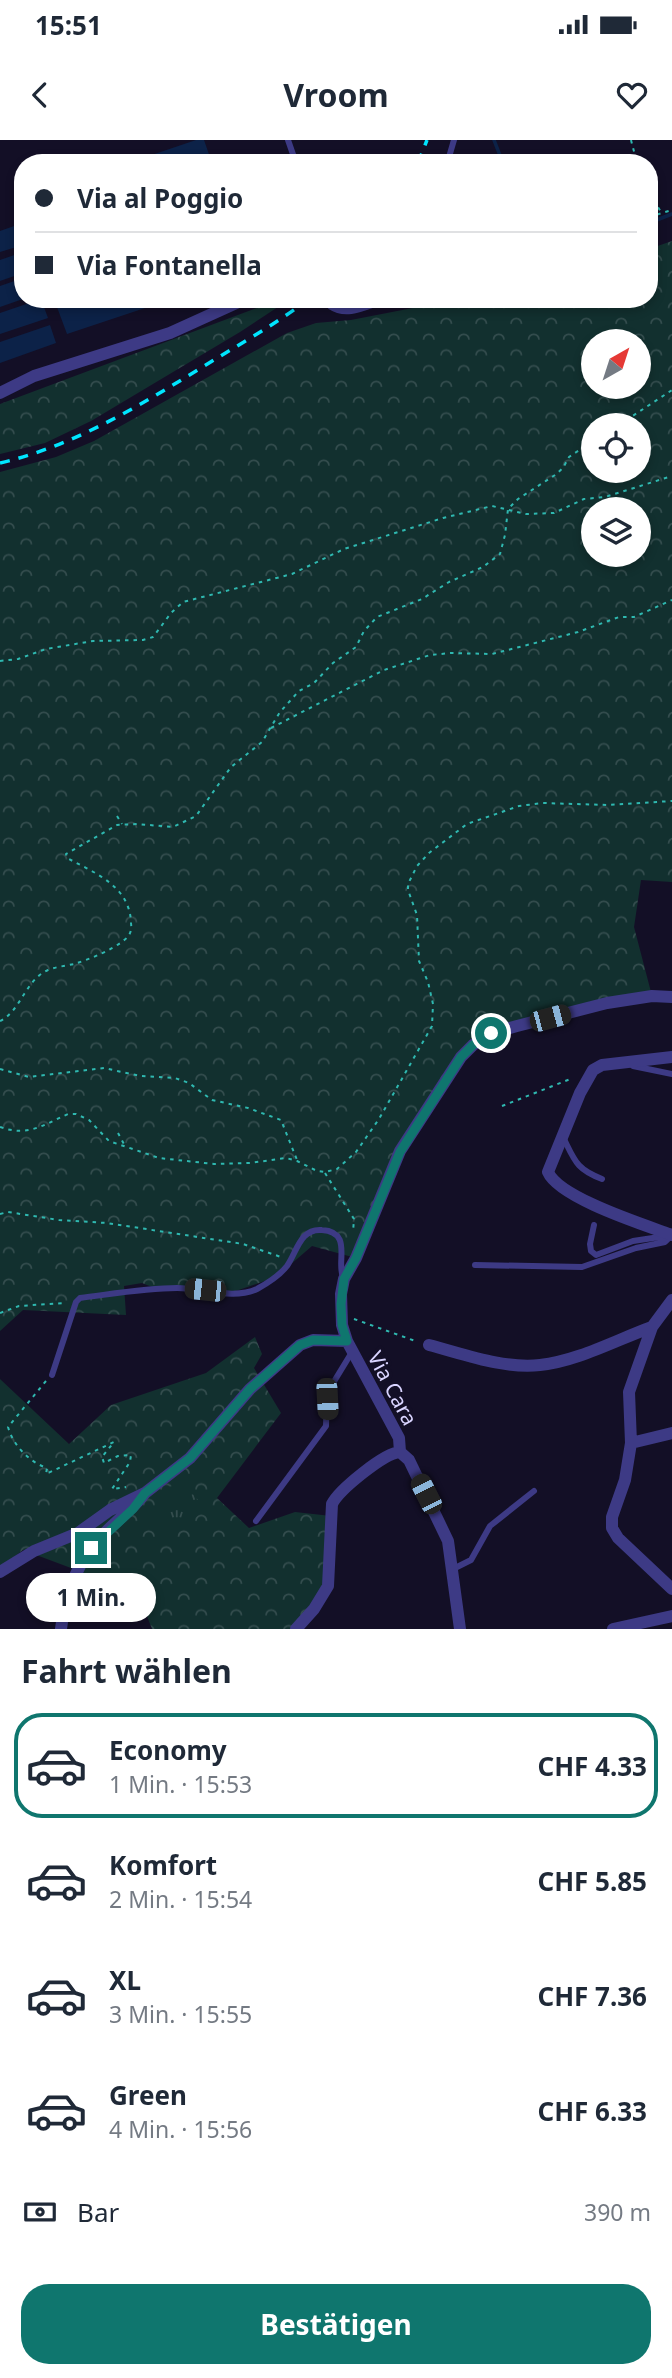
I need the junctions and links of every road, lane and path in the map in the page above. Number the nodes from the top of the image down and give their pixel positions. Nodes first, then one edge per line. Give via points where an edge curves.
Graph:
1 (289, 140) edge
2 (295, 140) edge
3 (658, 207) edge
4 (672, 210) edge
5 (662, 213) junction
6 (658, 214) edge
7 (225, 308) edge
8 (672, 390) edge
9 (0, 393) edge
10 (637, 413) edge
11 (581, 450) edge
12 (672, 476) edge
13 (508, 509) junction
14 (672, 600) edge
15 (0, 662) edge
16 (270, 729) junction
17 (672, 801) edge
18 (117, 816) dead end
19 (122, 825) junction
20 (672, 997) edge
21 (0, 1021) edge
22 (672, 1057) edge
23 (620, 1063) junction
24 (0, 1069) edge
25 (672, 1074) edge
26 (587, 1079) junction
27 (502, 1106) dead end
28 (0, 1127) edge
29 (118, 1133) dead end
30 (562, 1135) junction
31 (127, 1149) junction
32 (298, 1161) junction
33 (325, 1172) junction
34 (602, 1179) dead end
35 (0, 1214) edge
36 (594, 1224) dead end
37 (672, 1235) edge
38 (356, 1258) junction
39 (290, 1260) junction
40 (475, 1265) dead end
41 (344, 1279) junction
42 (672, 1300) edge
43 (76, 1302) junction
44 (0, 1313) edge
45 (341, 1314) junction
46 (652, 1327) junction
47 (429, 1346) joint
48 (349, 1347) junction
49 (52, 1375) joint
50 (672, 1433) edge
51 (631, 1443) junction
52 (400, 1452) junction
53 (125, 1487) dead end
54 (534, 1491) dead end
55 (145, 1493) junction
56 (256, 1521) dead end
57 (453, 1569) junction
58 (0, 1572) edge
59 (672, 1589) edge
60 (672, 1616) edge
61 (61, 1629) edge
62 (296, 1629) edge
63 (460, 1629) edge
64 (612, 1629) edge

1 - 2 lane
3 - 5 path
4 - 5 path
5 - 6 path
7 - 9 street via 170,333 34,376
8 - 10 path
11 - 13 path via 569,457 564,468
12 - 13 path via 584,499 554,513
13 - 15 path via 492,506 443,518 344,549 292,574 183,602 153,637 93,641
13 - 16 path via 500,554 483,567 377,617 356,647 299,691
14 - 16 path via 635,617 619,617 492,654 430,655 384,670
16 - 19 path via 262,742 232,767 196,816 173,827
17 - 33 path via 519,806 467,824 423,859 408,884 417,915 419,961 433,1004 432,1026 356,1152 337,1169
18 - 19 path
19 - 21 path via 65,857 118,889 129,904 129,935 93,956 48,970
20 - 38 street, Via Cara via 607,1003 491,1033 473,1045 400,1152
22 - 23 street
23 - 25 lane
23 - 26 street via 599,1066
24 - 32 path via 29,1077 104,1068 175,1078 212,1100 281,1120
26 - 27 path via 579,1075
26 - 30 street
28 - 31 path via 24,1132 76,1114 89,1120 109,1141
29 - 31 path
30 - 34 lane via 578,1166
30 - 37 street via 548,1169 554,1181 607,1210
31 - 32 path via 214,1164 278,1158
32 - 33 path
33 - 38 path via 354,1219
35 - 39 path via 107,1223 243,1244
36 - 37 lane via 590,1244 596,1255 638,1240
37 - 40 lane via 665,1242 582,1267
38 - 41 street, Via Cara
39 - 41 lane via 307,1234 319,1229 330,1232 341,1243
39 - 43 lane via 272,1280 247,1293 157,1289
41 - 45 street, Via Cara
42 - 46 street
43 - 44 path via 19,1306
43 - 49 lane
45 - 47 path
45 - 48 street, Via Cara
46 - 47 street via 540,1365 487,1360
46 - 51 street via 629,1392
48 - 52 street, Via Cara via 399,1438
48 - 55 street via 313,1340 300,1345 250,1389 190,1458
48 - 56 lane via 327,1393 326,1426
49 - 53 path via 8,1427 12,1439 36,1464 47,1468 46,1474 114,1442 102,1457 104,1463 131,1455 112,1489
50 - 51 street
51 - 59 street via 612,1528
52 - 57 street, Via Cara via 409,1460 443,1528
52 - 62 street via 389,1454 334,1499 328,1586
54 - 57 lane via 490,1526 471,1560
55 - 58 street
55 - 61 street via 91,1548 70,1591
57 - 63 street, Via Cara
60 - 64 street

